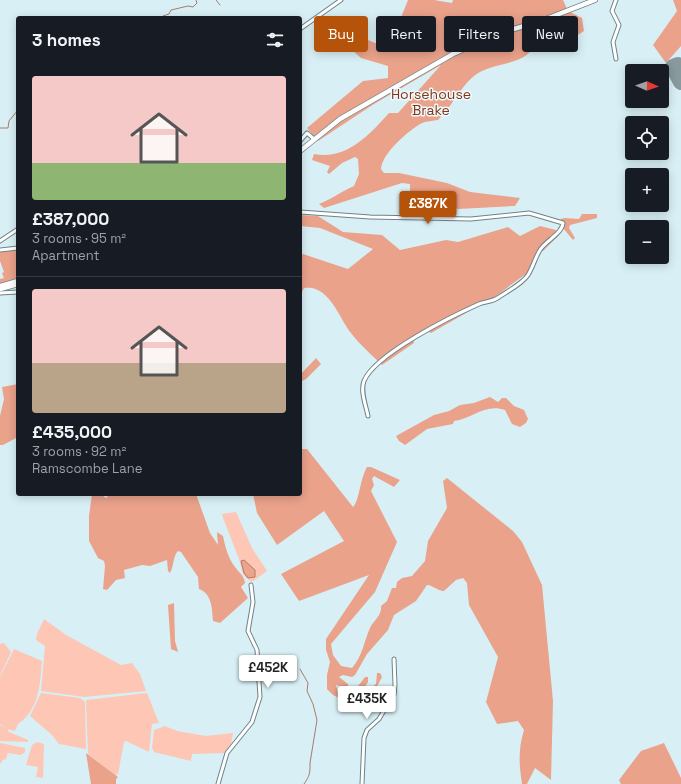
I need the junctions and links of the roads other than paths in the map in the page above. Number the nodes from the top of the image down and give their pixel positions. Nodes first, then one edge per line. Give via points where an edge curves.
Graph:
1 (341, 0) edge
2 (595, 0) edge
3 (616, 0) edge
4 (302, 28) edge
5 (616, 59) dead end
6 (302, 139) edge
7 (314, 139) junction
8 (302, 149) edge
9 (302, 212) edge
10 (16, 230) edge
11 (0, 241) edge
12 (16, 248) edge
13 (0, 250) edge
14 (16, 282) edge
15 (16, 285) edge
16 (0, 286) edge
17 (0, 289) edge
18 (16, 292) edge
19 (0, 294) edge
20 (368, 416) dead end
21 (251, 585) dead end
22 (394, 659) dead end
23 (218, 784) edge
24 (362, 784) edge

1 - 4 street
2 - 7 highway via 541,21 497,34 459,51 340,119
3 - 5 street via 612,11 619,26 613,42
6 - 7 street via 307,133
7 - 8 highway
9 - 20 street via 370,217 471,219 525,213 538,214 563,223 540,249 537,260 526,278 497,299 480,303 406,342 389,354 364,379 362,389
10 - 11 street
12 - 13 street
14 - 16 highway
15 - 17 highway
18 - 19 street
21 - 23 street via 253,602 248,631 257,650 260,697 252,722 227,752
22 - 24 street via 394,694 379,719 367,730 364,738

